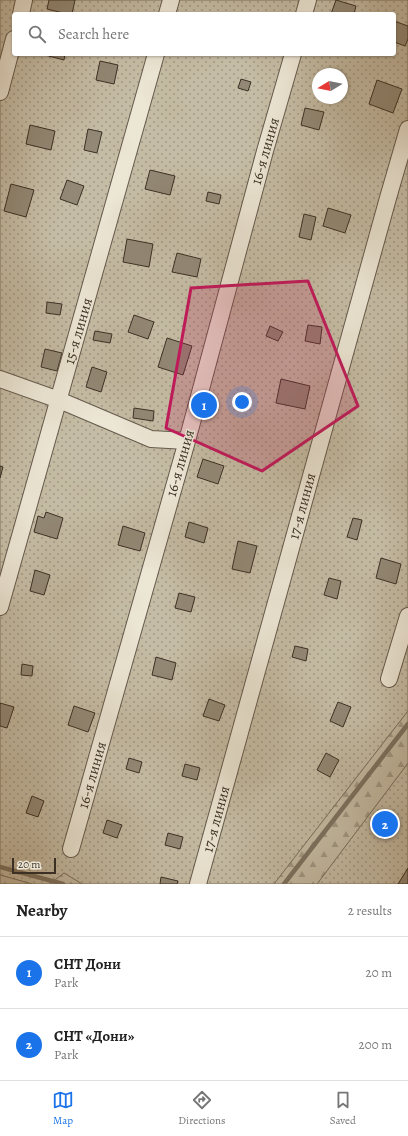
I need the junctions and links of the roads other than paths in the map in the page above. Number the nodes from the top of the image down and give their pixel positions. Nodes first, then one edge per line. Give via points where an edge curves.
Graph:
1 (24, 0) edge
2 (171, 0) edge
3 (308, 0) edge
4 (21, 12) edge
5 (168, 12) edge
6 (305, 12) edge
7 (12, 47) edge
8 (155, 56) edge
9 (292, 56) edge
10 (0, 92) edge
11 (408, 129) edge
12 (0, 379) edge
13 (59, 400) junction
14 (187, 441) junction
15 (0, 607) edge
16 (408, 616) edge
17 (389, 678) dead end
18 (71, 849) dead end
19 (198, 884) edge

1 - 4 lane
2 - 5 lane
3 - 6 lane
7 - 10 lane
8 - 13 lane, 15-я линия
9 - 14 lane, 16-я линия
11 - 19 lane, 17-я линия
12 - 13 lane
13 - 14 lane via 151,438
13 - 15 lane, 15-я линия
14 - 18 lane, 16-я линия
16 - 17 lane

